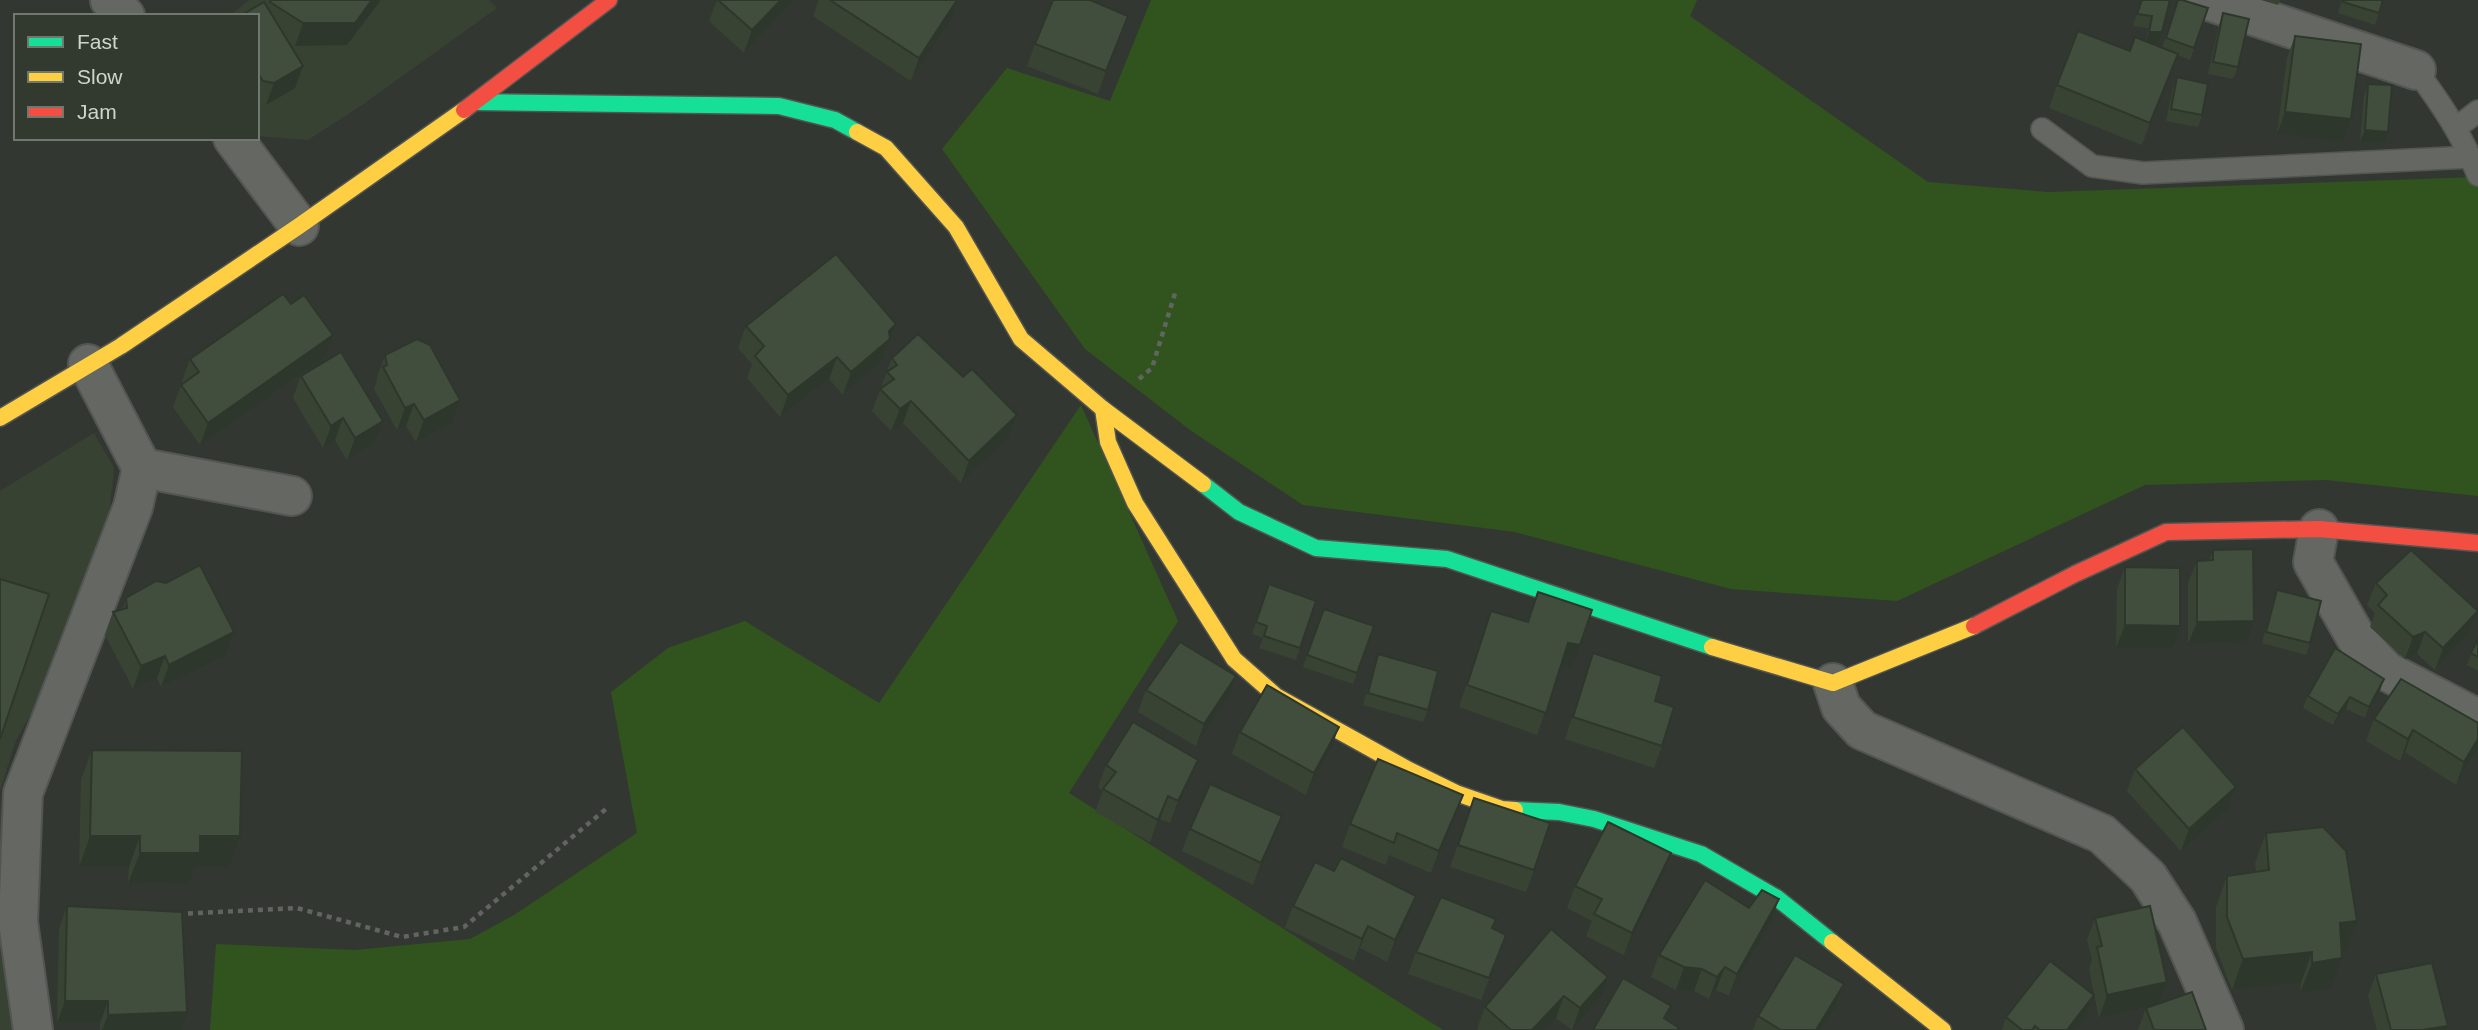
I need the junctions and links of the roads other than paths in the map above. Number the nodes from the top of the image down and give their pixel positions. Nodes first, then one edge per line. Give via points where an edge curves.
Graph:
1 (110, 0) edge
2 (609, 0) edge
3 (2206, 0) edge
4 (123, 14) edge
5 (2416, 70) joint
6 (475, 102) junction
7 (2478, 111) edge
8 (2456, 128) junction
9 (2042, 129) dead end
10 (234, 140) edge
11 (2474, 166) edge
12 (299, 226) junction
13 (88, 364) junction
14 (1103, 409) junction
15 (0, 418) edge
16 (142, 468) junction
17 (292, 496) dead end
18 (2319, 529) junction
19 (2478, 543) edge
20 (1833, 682) junction
21 (2478, 719) edge
22 (33, 1030) edge
23 (1943, 1030) edge
24 (2224, 1030) edge

1 - 4 street
2 - 6 street
3 - 5 street
5 - 8 lane
6 - 12 street
6 - 14 street via 779,106 835,120 886,148 956,227 1021,339
7 - 8 lane
8 - 11 lane
9 - 11 lane via 2092,166 2143,173
10 - 12 street
12 - 13 street
13 - 15 street
13 - 16 street
14 - 20 street via 1239,512 1316,548 1447,559 1665,633
14 - 23 street via 1108,442 1135,503 1234,659 1276,696 1456,793 1502,809 1594,819 1702,853 1777,898
16 - 17 street
16 - 22 street via 133,507 23,793 18,922
18 - 19 street
18 - 20 street via 2166,533 1985,622
18 - 21 street via 2313,562 2358,641 2386,671
20 - 24 street via 1840,707 1862,730 2102,834 2148,877 2177,922

